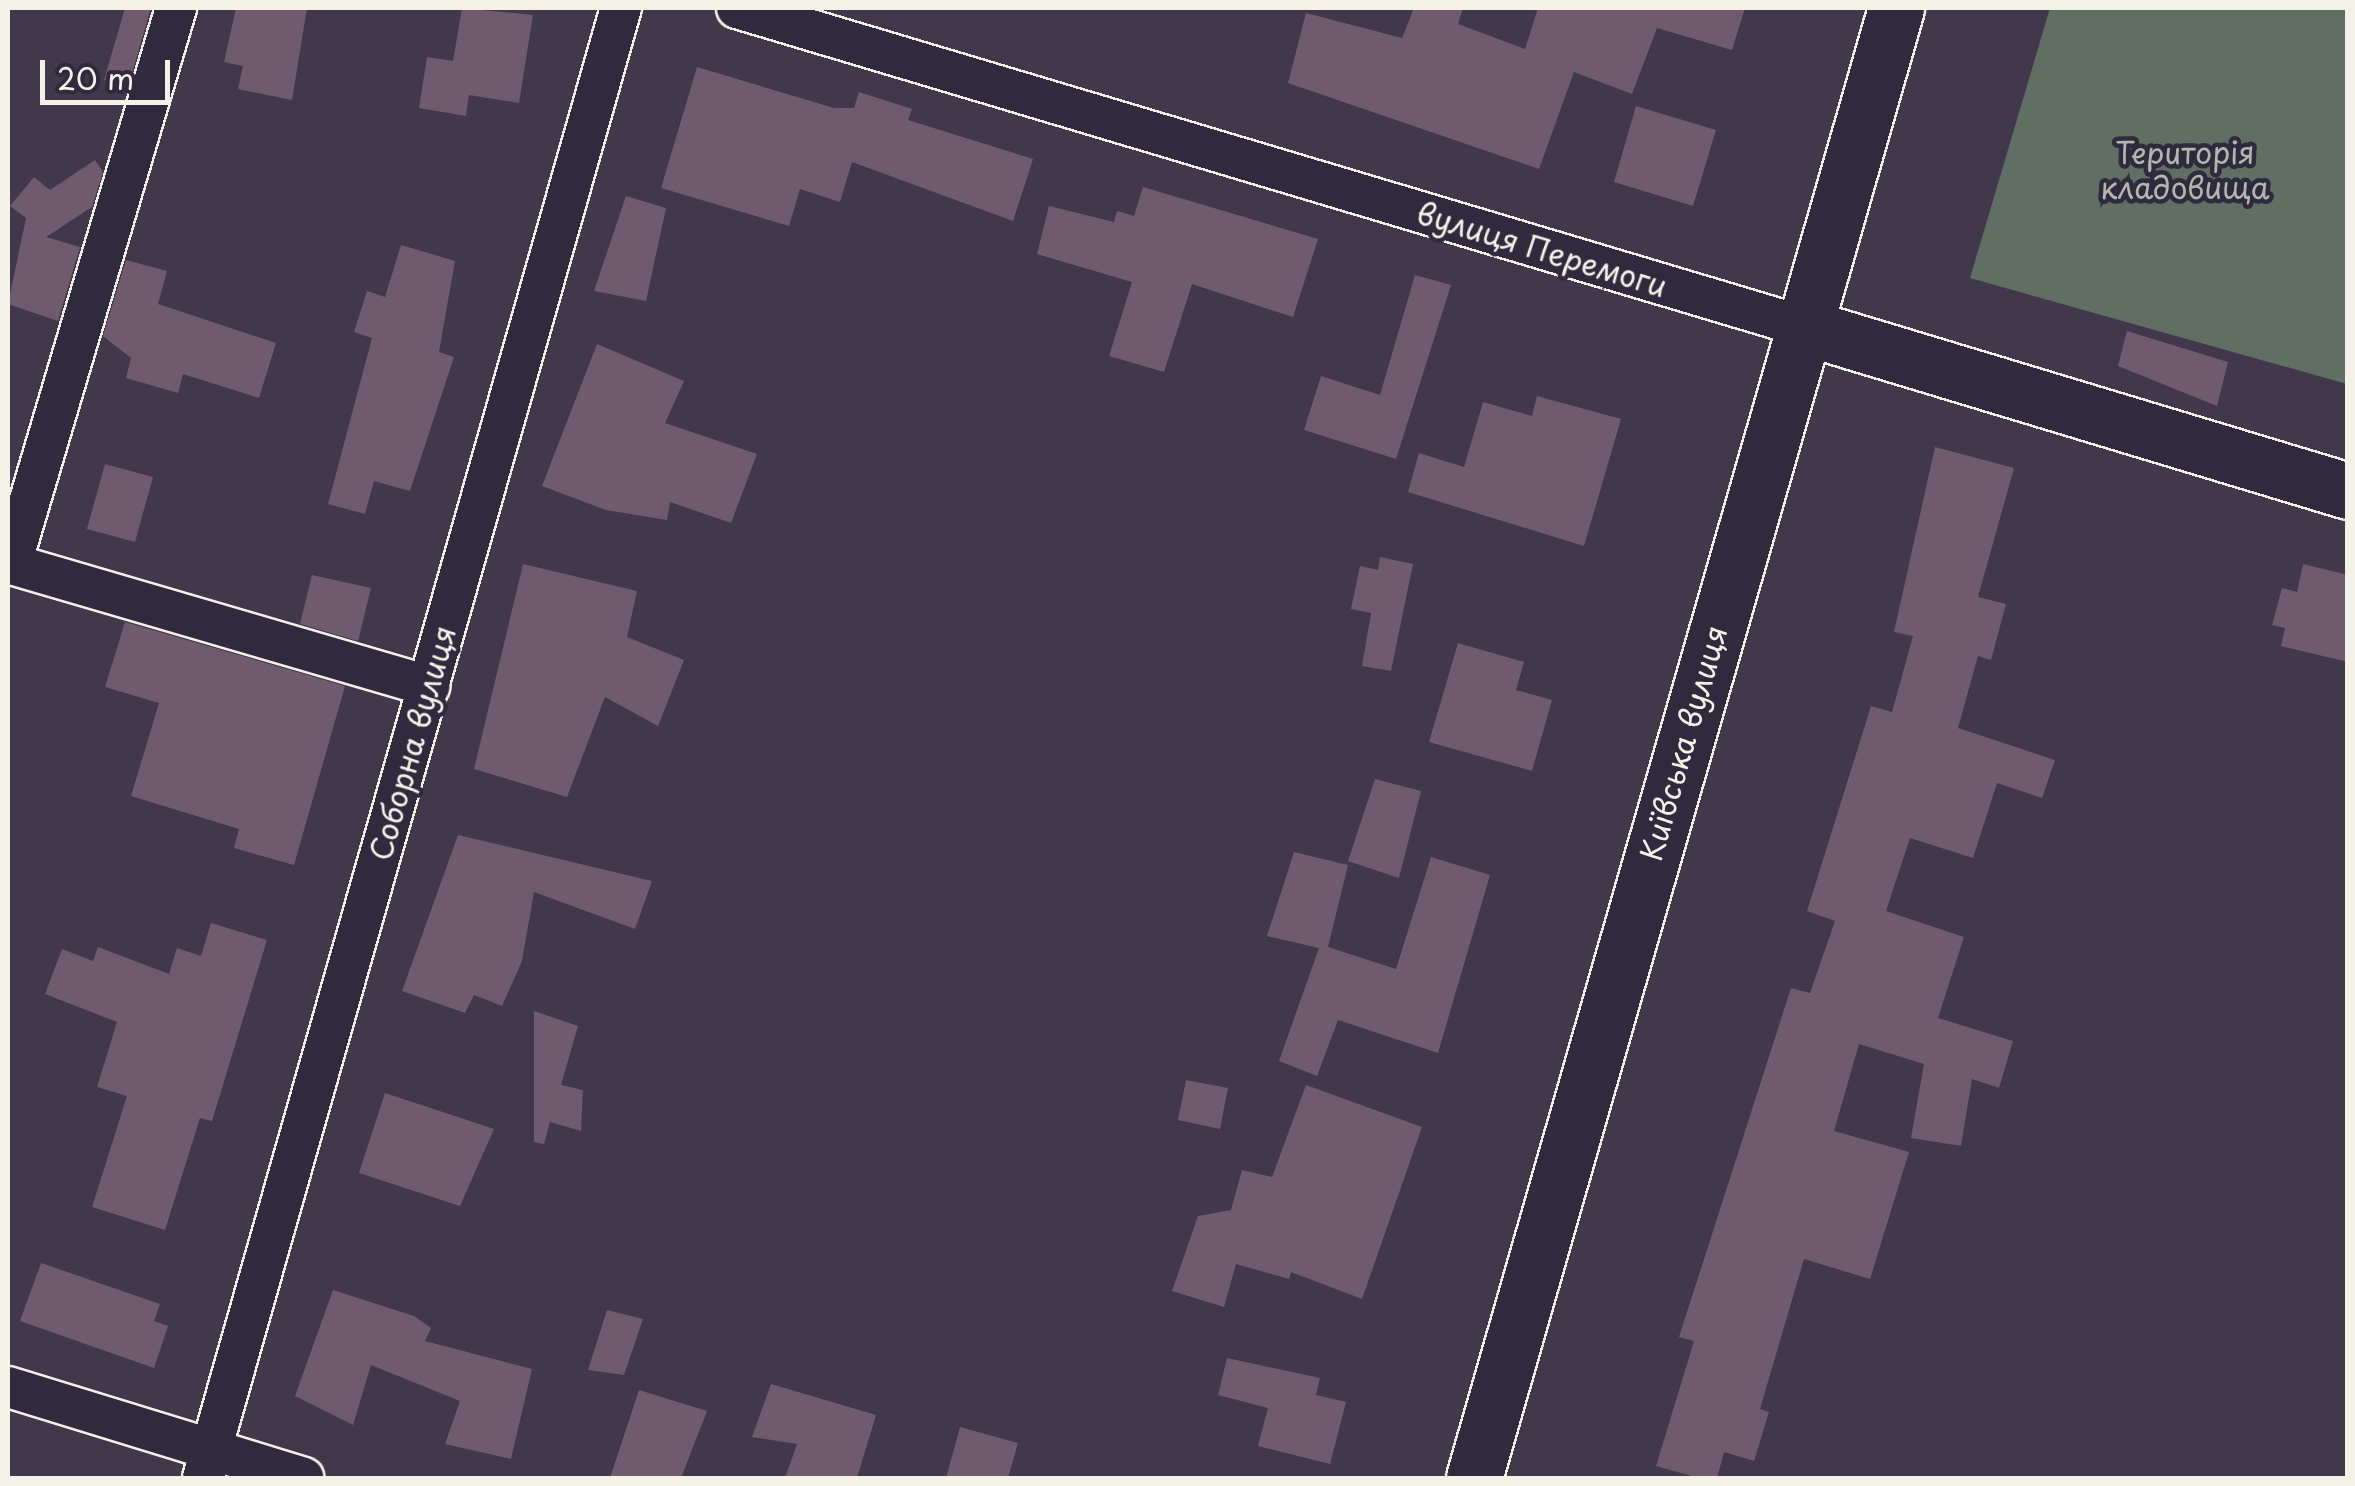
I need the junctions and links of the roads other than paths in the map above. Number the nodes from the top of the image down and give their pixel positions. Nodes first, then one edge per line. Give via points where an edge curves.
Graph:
1 (176, 8) edge
2 (621, 8) edge
3 (737, 8) edge
4 (1896, 8) edge
5 (1802, 326) junction
6 (2348, 491) edge
7 (9, 564) edge
8 (428, 686) junction
9 (8, 1388) edge
10 (208, 1464) edge
11 (303, 1478) edge
12 (1474, 1478) edge

1 - 7 street
2 - 8 street, Соборна вулиця
3 - 5 street, вулиця Перемоги
4 - 5 street, Київська вулиця
5 - 6 street, вулиця Перемоги
5 - 12 street, Київська вулиця
7 - 8 street
8 - 10 street, Соборна вулиця
9 - 10 street
10 - 11 street

